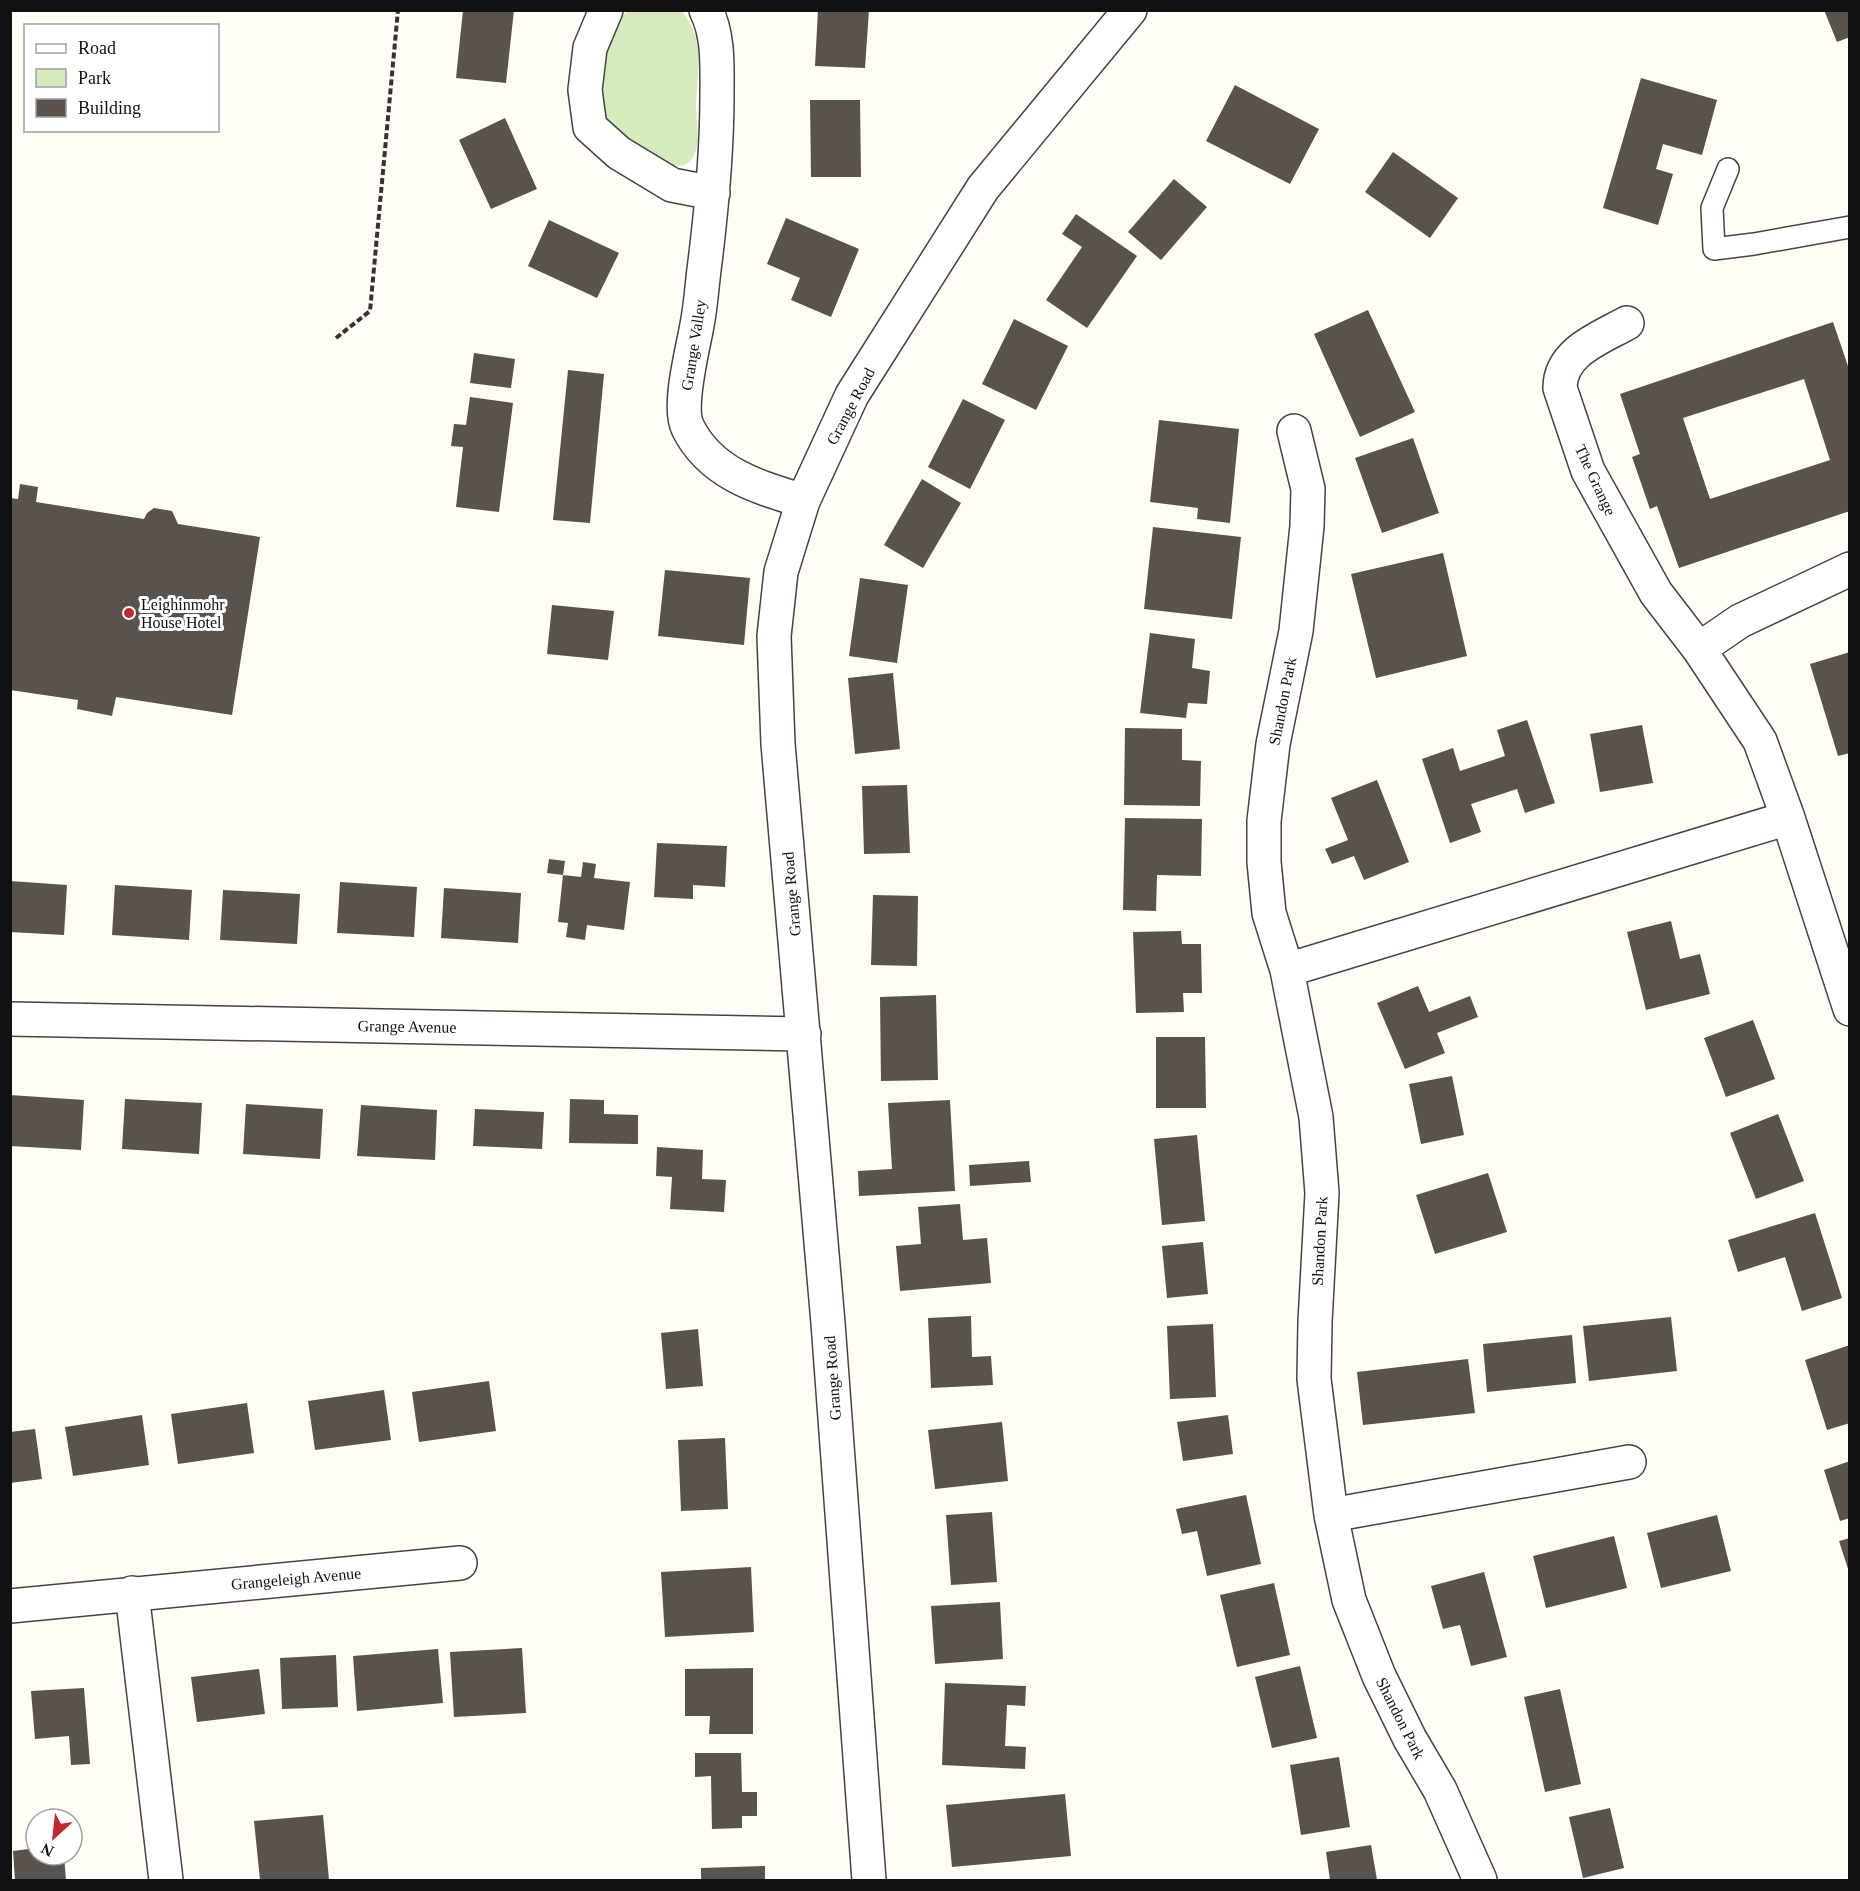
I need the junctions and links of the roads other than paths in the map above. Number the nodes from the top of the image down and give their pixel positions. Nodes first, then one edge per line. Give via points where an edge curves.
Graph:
1 (606, 10) edge
2 (706, 10) edge
3 (1130, 10) edge
4 (1728, 169) dead end
5 (713, 193) junction
6 (1850, 227) edge
7 (1627, 323) dead end
8 (1294, 431) dead end
9 (803, 501) junction
10 (1850, 569) edge
11 (1699, 649) junction
12 (1788, 818) junction
13 (1287, 970) junction
14 (1850, 1009) edge
15 (10, 1019) edge
16 (804, 1034) junction
17 (1629, 1462) dead end
18 (1331, 1515) junction
19 (460, 1563) dead end
20 (132, 1593) junction
21 (10, 1606) edge
22 (166, 1881) edge
23 (869, 1881) edge
24 (1480, 1881) edge

1 - 5 street via 590,48 585,90 590,127 619,153 672,184
2 - 5 street, Grange Valley via 712,22 717,57
3 - 9 street, Grange Road via 983,189 852,395
4 - 6 lane via 1712,208 1714,249
5 - 9 street, Grange Valley via 698,323 685,391 686,426 701,450 726,472 762,489
7 - 11 street, The Grange via 1580,350 1565,364 1560,388 1588,471 1656,593
8 - 13 street, Shandon Park via 1308,489 1307,526 1296,631 1273,744 1264,821 1269,913
9 - 16 street, Grange Road via 781,572 774,636 778,744
10 - 11 street via 1740,621
11 - 12 street, The Grange via 1760,741
12 - 13 street
12 - 14 street, The Grange
13 - 18 street, Shandon Park via 1316,1117 1322,1193 1314,1379
15 - 16 street, Grange Avenue
16 - 23 street, Grange Road
17 - 18 street
18 - 24 street, Shandon Park via 1349,1600 1379,1676 1440,1790
19 - 20 street, Grangeleigh Avenue
20 - 21 street, Grangeleigh Avenue
20 - 22 street

